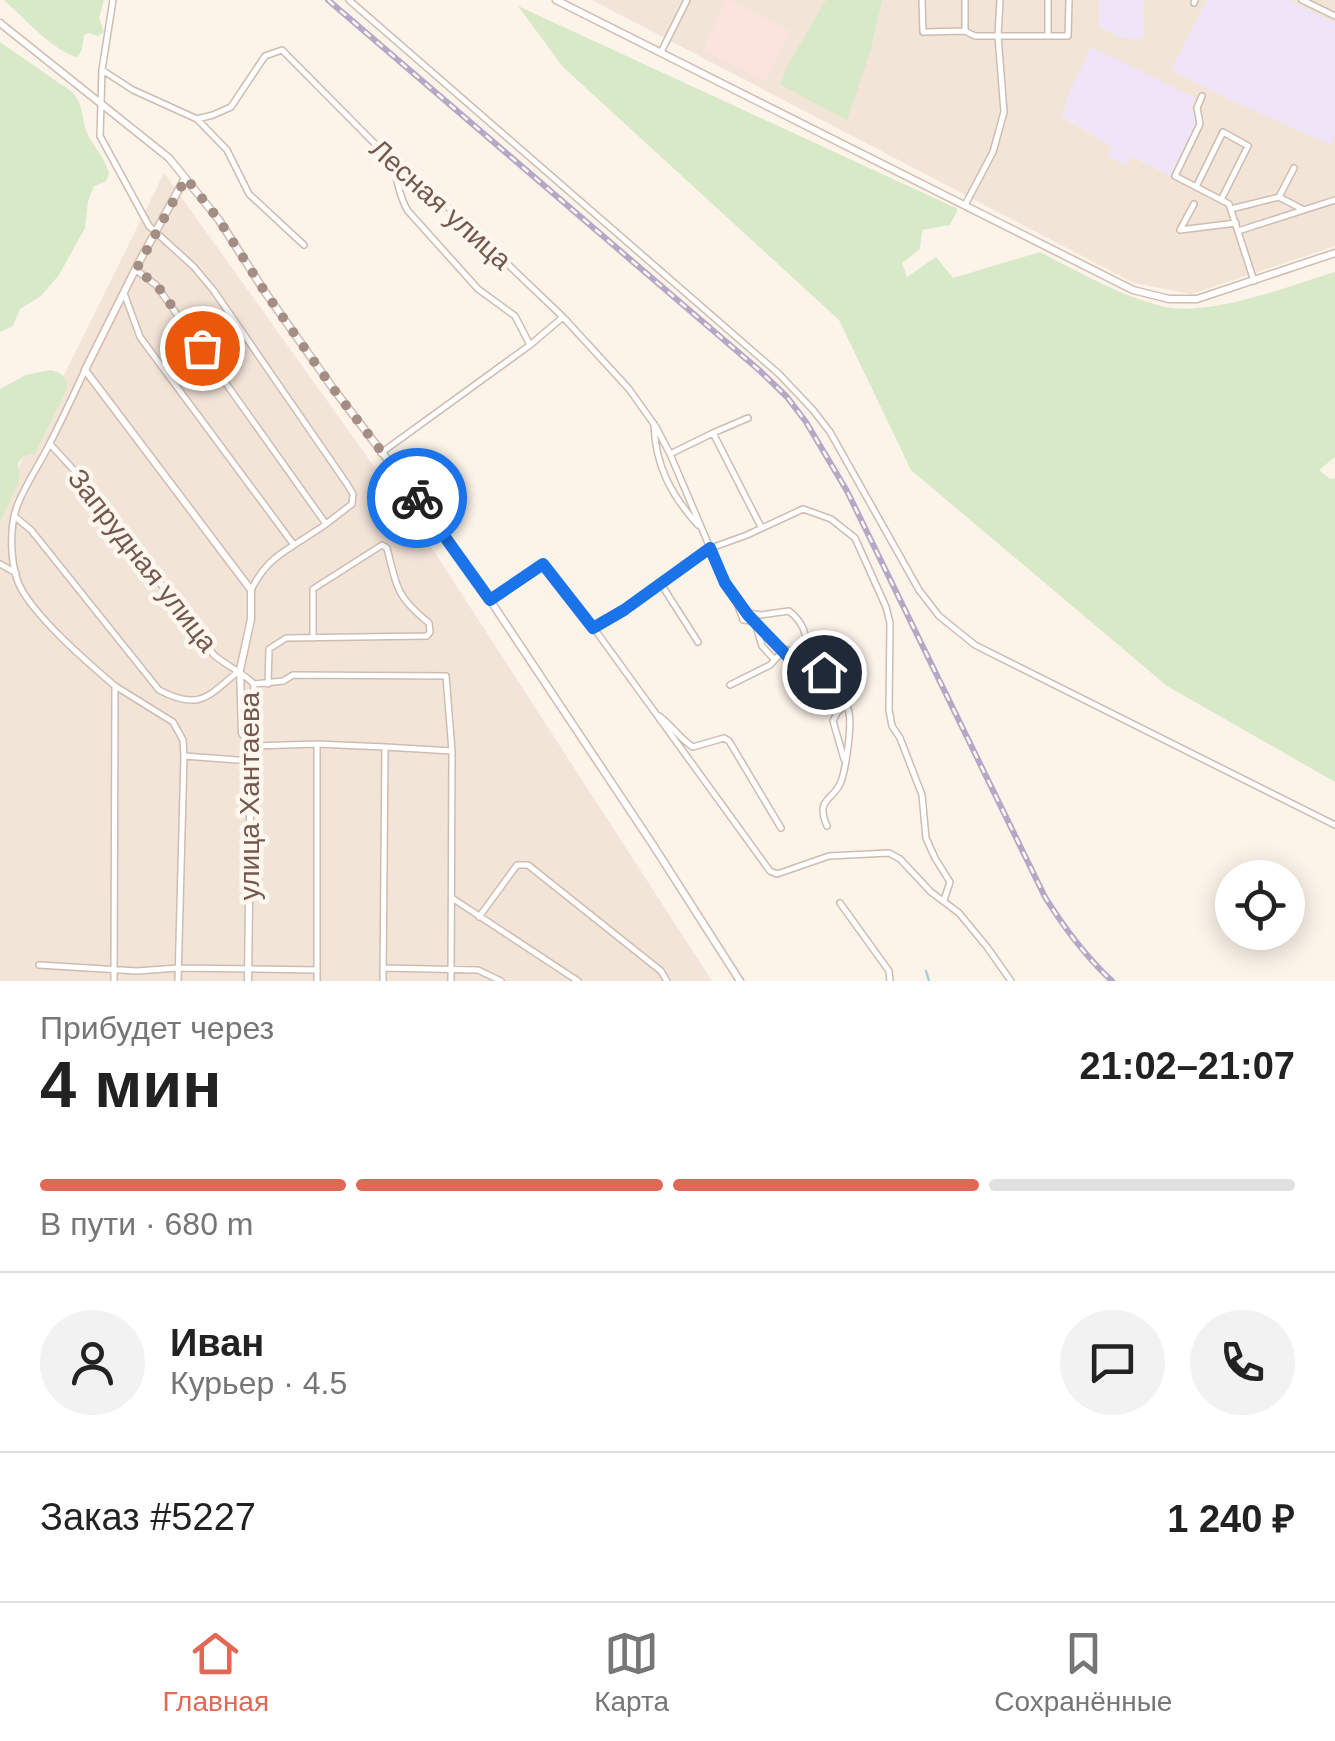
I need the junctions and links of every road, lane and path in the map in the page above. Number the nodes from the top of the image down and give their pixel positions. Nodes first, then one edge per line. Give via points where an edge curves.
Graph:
1 (113, 0) edge
2 (349, 0) edge
3 (556, 0) edge
4 (687, 0) edge
5 (922, 0) edge
6 (965, 0) edge
7 (1000, 0) edge
8 (1048, 0) edge
9 (1069, 0) edge
10 (1302, 0) edge
11 (1335, 16) edge
12 (0, 24) edge
13 (965, 31) junction
14 (998, 36) junction
15 (1048, 36) junction
16 (660, 52) junction
17 (102, 70) junction
18 (1202, 96) dead end
19 (100, 103) junction
20 (198, 119) junction
21 (391, 160) junction
22 (1294, 168) dead end
23 (186, 178) junction
24 (1196, 187) junction
25 (1280, 197) junction
26 (1221, 200) junction
27 (1335, 200) edge
28 (1194, 204) dead end
29 (965, 205) junction
30 (1231, 209) junction
31 (1302, 209) junction
32 (1237, 227) junction
33 (155, 234) junction
34 (304, 244) dead end
35 (1335, 253) edge
36 (136, 270) junction
37 (1254, 281) junction
38 (124, 293) junction
39 (563, 317) junction
40 (530, 345) junction
41 (85, 370) junction
42 (748, 418) dead end
43 (654, 424) junction
44 (713, 432) junction
45 (50, 444) junction
46 (381, 453) junction
47 (670, 454) junction
48 (14, 516) junction
49 (326, 524) junction
50 (761, 528) junction
51 (704, 531) junction
52 (294, 545) junction
53 (710, 548) junction
54 (0, 564) edge
55 (16, 573) junction
56 (660, 584) junction
57 (251, 590) junction
58 (490, 600) junction
59 (737, 600) junction
60 (746, 612) junction
61 (754, 622) junction
62 (593, 628) junction
63 (313, 638) junction
64 (698, 642) dead end
65 (781, 650) junction
66 (804, 653) junction
67 (775, 659) junction
68 (240, 670) junction
69 (824, 672) junction
70 (254, 684) junction
71 (268, 684) junction
72 (730, 685) dead end
73 (115, 686) junction
74 (846, 704) junction
75 (654, 714) junction
76 (318, 744) junction
77 (251, 746) junction
78 (385, 747) junction
79 (452, 751) junction
80 (184, 756) junction
81 (845, 760) junction
82 (251, 761) junction
83 (828, 826) dead end
84 (1335, 826) edge
85 (781, 828) dead end
86 (452, 898) junction
87 (943, 902) junction
88 (840, 903) dead end
89 (480, 916) junction
90 (39, 965) dead end
91 (178, 968) junction
92 (248, 968) junction
93 (383, 968) junction
94 (451, 968) junction
95 (115, 969) junction
96 (317, 970) junction
97 (114, 981) edge
98 (178, 981) edge
99 (248, 981) edge
100 (317, 981) edge
101 (383, 981) edge
102 (451, 981) edge
103 (501, 981) edge
104 (578, 981) edge
105 (667, 981) edge
106 (740, 981) edge
107 (890, 981) edge
108 (1012, 981) edge

1 - 17 street
2 - 84 street via 814,410 939,616 975,645
3 - 16 street
4 - 16 street
5 - 13 street via 922,32
6 - 13 street
7 - 14 street
8 - 15 street
9 - 15 street via 1068,36
10 - 11 street
12 - 19 street
13 - 14 street
14 - 15 street
14 - 29 street via 1004,112 993,152
16 - 29 street
17 - 19 street
17 - 20 street
18 - 24 street via 1200,124 1175,176
19 - 23 street
19 - 33 street via 100,136
20 - 21 street, Лесная улица via 231,107 265,56 282,50
20 - 34 street via 227,150 249,194
21 - 39 street, Лесная улица
21 - 40 street via 408,211 478,289 516,316
22 - 25 street
23 - 33 street
23 - 46 street
24 - 26 street
24 - 26 street via 1223,132 1248,146
25 - 30 street
25 - 31 street
26 - 30 street
27 - 31 street
28 - 32 street via 1180,230
29 - 37 street via 1132,290 1197,299
30 - 32 street
31 - 32 street
32 - 37 street
33 - 36 street
33 - 49 street via 214,291 353,494 352,504
35 - 37 street
36 - 38 street
36 - 49 street via 156,284
38 - 41 street
38 - 52 street via 140,337
39 - 40 street
39 - 43 street, Лесная улица
40 - 46 street
41 - 45 street
41 - 57 street
42 - 44 street
43 - 47 street, Лесная улица
43 - 51 street via 664,474
44 - 47 street
44 - 50 street
45 - 48 street
45 - 68 street, Запрудная улица via 214,654
46 - 58 street
47 - 51 street, Лесная улица
48 - 55 street
48 - 68 street via 159,690 190,701 217,692
49 - 52 street
50 - 53 street
50 - 87 street via 803,508 855,538 886,607 888,710 922,795 926,838 950,882
51 - 53 street, Лесная улица
52 - 57 street via 272,558
53 - 56 street
53 - 59 street, Лесная улица
54 - 55 street
55 - 73 street via 42,615
56 - 62 street
56 - 64 street
57 - 68 street, улица Хантаева
58 - 62 street via 543,564
58 - 106 street
59 - 60 street, Лесная улица
59 - 61 street via 743,620
60 - 61 street, Лесная улица
60 - 66 street via 789,612 807,637
61 - 65 street, Лесная улица
61 - 67 street
62 - 75 street
63 - 63 street via 427,636 430,632 429,623 404,602 382,545 313,589
63 - 71 street via 286,638 269,649
65 - 66 street
65 - 67 street
65 - 69 street, Лесная улица via 799,668
66 - 69 street
67 - 72 street
68 - 70 street, улица Хантаева
68 - 77 street via 242,733
69 - 74 street
70 - 71 street
70 - 77 street, улица Хантаева
71 - 79 street via 294,675 446,676
73 - 80 street via 173,722
73 - 95 street
74 - 81 street
74 - 81 street via 834,721
75 - 85 street via 693,747 729,741
75 - 87 street via 770,871 829,856 889,853
76 - 77 street
76 - 78 street
76 - 96 street
77 - 82 street, улица Хантаева
78 - 79 street
78 - 93 street
79 - 86 street
80 - 82 street
80 - 91 street
81 - 83 street via 842,780 823,805
82 - 92 street, улица Хантаева
86 - 89 street
86 - 94 street
87 - 108 street
88 - 107 street
89 - 104 street
89 - 105 street via 517,866 528,865
90 - 95 street
91 - 92 street
91 - 95 street
91 - 98 street
92 - 96 street
92 - 99 street, улица Хантаева
93 - 94 street
93 - 101 street
94 - 102 street
94 - 103 street
95 - 97 street
96 - 100 street

